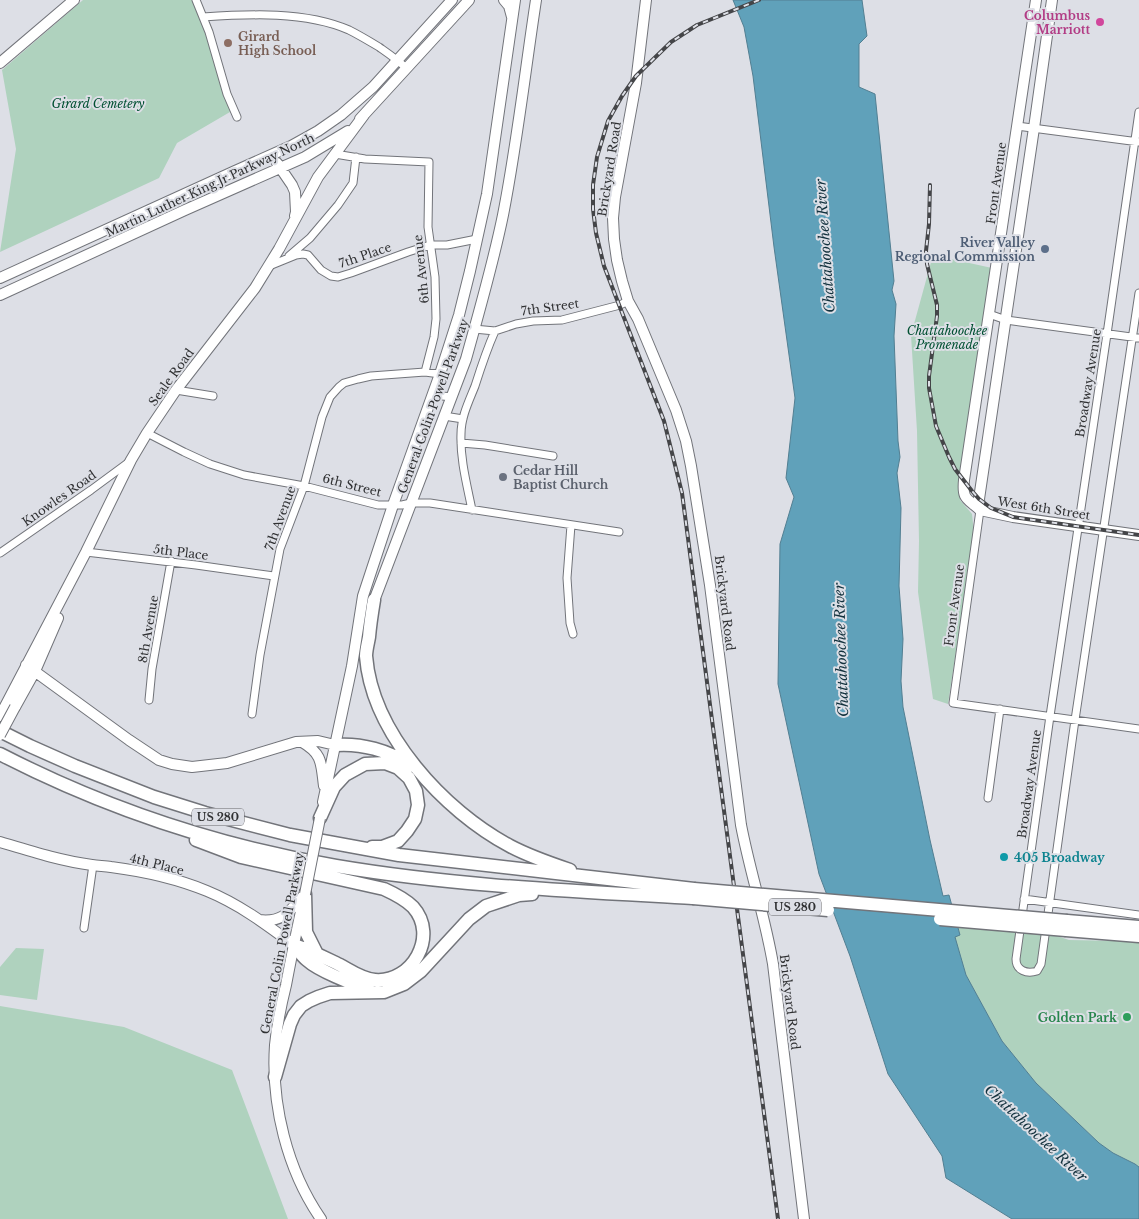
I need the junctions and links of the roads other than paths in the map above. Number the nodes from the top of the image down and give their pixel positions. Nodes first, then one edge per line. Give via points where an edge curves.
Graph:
1 (74, 0) edge
2 (196, 0) edge
3 (452, 0) edge
4 (504, 0) edge
5 (515, 0) edge
6 (536, 0) edge
7 (646, 0) edge
8 (1036, 0) edge
9 (1052, 0) edge
10 (463, 2) edge
11 (203, 17) junction
12 (512, 19) junction
13 (397, 59) junction
14 (0, 63) edge
15 (406, 68) junction
16 (1139, 112) edge
17 (364, 115) junction
18 (237, 117) dead end
19 (1017, 126) junction
20 (1034, 128) junction
21 (1137, 142) edge
22 (273, 154) junction
23 (334, 154) junction
24 (356, 157) junction
25 (280, 168) junction
26 (292, 226) junction
27 (477, 239) junction
28 (430, 245) junction
29 (285, 259) junction
30 (269, 266) junction
31 (0, 278) edge
32 (1139, 293) edge
33 (0, 295) edge
34 (628, 301) junction
35 (989, 314) junction
36 (1006, 320) junction
37 (474, 329) junction
38 (495, 332) junction
39 (1107, 334) junction
40 (1136, 338) edge
41 (425, 372) junction
42 (440, 374) junction
43 (176, 390) junction
44 (433, 394) junction
45 (213, 396) dead end
46 (452, 397) junction
47 (444, 416) junction
48 (463, 419) junction
49 (147, 433) junction
50 (461, 443) junction
51 (553, 456) dead end
52 (131, 460) junction
53 (304, 486) junction
54 (411, 502) junction
55 (393, 505) junction
56 (472, 510) junction
57 (980, 510) junction
58 (571, 525) junction
59 (1078, 526) junction
60 (1104, 530) junction
61 (619, 532) dead end
62 (1139, 535) edge
63 (86, 552) junction
64 (0, 553) edge
65 (171, 562) junction
66 (274, 576) junction
67 (374, 600) junction
68 (573, 634) dead end
69 (352, 666) junction
70 (31, 668) junction
71 (54, 685) junction
72 (24, 690) junction
73 (149, 700) dead end
74 (10, 705) junction
75 (1000, 709) junction
76 (252, 714) dead end
77 (0, 716) edge
78 (1050, 716) junction
79 (1075, 720) junction
80 (1139, 729) edge
81 (0, 731) edge
82 (0, 735) edge
83 (301, 742) junction
84 (335, 745) junction
85 (0, 754) edge
86 (386, 763) junction
87 (425, 779) junction
88 (325, 795) junction
89 (988, 798) dead end
90 (137, 813) junction
91 (320, 818) junction
92 (0, 842) edge
93 (349, 847) junction
94 (93, 865) junction
95 (593, 878) junction
96 (567, 891) junction
97 (305, 894) junction
98 (694, 894) junction
99 (1024, 900) junction
100 (1050, 903) junction
101 (1139, 915) edge
102 (258, 920) junction
103 (1066, 926) junction
104 (1139, 927) edge
105 (84, 928) dead end
106 (1139, 936) edge
107 (294, 945) junction
108 (317, 954) junction
109 (384, 992) junction
110 (275, 1077) junction
111 (321, 1219) edge
112 (804, 1219) edge

1 - 14 street
2 - 11 street
3 - 13 street, Martin Luther King Jr Parkway North
4 - 12 street
5 - 12 street, General Colin Powell Parkway
6 - 37 street, General Colin Powell Parkway via 511,172 494,256
7 - 34 street, Brickyard Road via 636,83 613,218 617,260
8 - 19 street, Front Avenue
9 - 20 street, Front Avenue
10 - 15 street, Martin Luther King Jr Parkway North
11 - 13 street via 242,14 321,21 361,36
11 - 18 street
12 - 27 street, General Colin Powell Parkway via 489,180
13 - 15 street
13 - 22 street, Martin Luther King Jr Parkway North via 373,87 341,114
15 - 17 street, Martin Luther King Jr Parkway North
16 - 21 street, Broadway Avenue
17 - 23 street, Seale Road
17 - 25 street, Martin Luther King Jr Parkway North via 347,133
19 - 20 street
19 - 35 street, Front Avenue
20 - 21 street
20 - 36 street, Front Avenue
21 - 39 street, Broadway Avenue
22 - 25 street, Seale Road
22 - 31 street, Martin Luther King Jr Parkway North
23 - 24 street
23 - 26 street, Seale Road
24 - 28 street, 6th Avenue via 429,162
24 - 29 street via 352,182 338,205 310,238
25 - 26 street, Seale Road via 295,192 296,212
25 - 33 street, Martin Luther King Jr Parkway North
26 - 30 street, Seale Road
27 - 28 street, 7th Place
27 - 42 street, General Colin Powell Parkway via 459,315
28 - 29 street, 7th Place via 338,276 321,270 308,255
28 - 41 street, 6th Avenue via 436,319
29 - 30 street, 7th Place
30 - 43 street, Seale Road
32 - 40 street, Broadway Avenue
34 - 38 street, 7th Street via 572,318 516,324
34 - 112 street, Brickyard Road via 676,410 691,466 741,825 773,964
35 - 36 street
35 - 57 street, Front Avenue via 963,492 967,500
36 - 39 street
36 - 57 street, Front Avenue
37 - 38 street, 7th Street
37 - 46 street, General Colin Powell Parkway
38 - 48 street
39 - 40 street
39 - 59 street, Broadway Avenue
40 - 60 street, Broadway Avenue
41 - 42 street
41 - 53 street, 7th Avenue via 371,376 344,383 333,392 322,417
42 - 44 street, General Colin Powell Parkway
43 - 45 street
43 - 49 street, Seale Road
44 - 46 street
44 - 55 street, General Colin Powell Parkway
46 - 47 street, General Colin Powell Parkway
47 - 48 street
47 - 54 street, General Colin Powell Parkway
48 - 50 street
49 - 52 street, Seale Road
49 - 53 street, 6th Street via 223,469
50 - 51 street
50 - 56 street
52 - 63 street, Seale Road
52 - 64 street, Knowles Road
53 - 55 street, 6th Street via 378,505
53 - 66 street, 7th Avenue via 280,549
54 - 55 street, 6th Street
54 - 56 street, 6th Street
54 - 67 street, General Colin Powell Parkway
55 - 69 street, General Colin Powell Parkway via 363,596
56 - 58 street, 6th Street
57 - 59 street, West 6th Street
57 - 75 street, Front Avenue via 953,703
58 - 61 street, 6th Street
58 - 68 street via 567,578
59 - 60 street, West 6th Street
59 - 78 street, Broadway Avenue
60 - 62 street
60 - 79 street, Broadway Avenue
63 - 65 street, 5th Place
63 - 70 street, Seale Road
65 - 66 street, 5th Place
65 - 73 street, 8th Avenue
66 - 76 street, 7th Avenue
67 - 69 street, General Colin Powell Parkway
67 - 87 highway via 366,655 372,688 385,721
69 - 84 street, General Colin Powell Parkway
70 - 71 street
70 - 72 street, Seale Road
70 - 74 street, Seale Road
71 - 72 street via 35,684
71 - 83 street via 129,740 159,760 172,764 192,767 227,763
72 - 74 street, Seale Road
74 - 77 street, Seale Road
74 - 82 street, Seale Road, bridge
75 - 78 street
75 - 89 street
78 - 79 street
78 - 99 street, Broadway Avenue
79 - 80 street
79 - 100 street, Broadway Avenue
81 - 93 highway, US 280 via 75,766 181,806 263,829
83 - 84 street
83 - 88 street via 319,757
84 - 86 highway
84 - 87 highway via 348,744 385,752 401,759
84 - 88 street, General Colin Powell Parkway
85 - 90 highway, US 280 via 71,788
86 - 91 highway via 365,764 345,775 334,787
86 - 93 highway via 398,768 416,790 418,805 415,819 398,840 382,847
87 - 95 highway via 450,804 509,845
88 - 91 street, General Colin Powell Parkway
90 - 96 highway, US 280 via 238,845 335,866 426,879
90 - 108 highway via 241,857 384,889 404,899 422,921 424,936 414,963 390,978 361,977
91 - 97 street, General Colin Powell Parkway, bridge
92 - 94 street, 4th Place
93 - 95 highway, US 280
94 - 102 street, 4th Place via 174,880 207,891
94 - 105 street
95 - 98 highway, US 280
96 - 98 highway, US 280
96 - 109 highway via 519,895 486,906 468,918 421,971 404,984
97 - 102 street via 281,918
97 - 107 street, General Colin Powell Parkway
97 - 108 highway via 306,932
98 - 103 highway, US 280, bridge
99 - 100 street
99 - 100 street, Broadway Avenue via 1016,961 1019,969 1028,972 1040,968
100 - 101 street
102 - 107 street, 4th Place
103 - 104 highway, US 280
103 - 106 highway, US 280
107 - 108 highway
107 - 109 highway via 307,961 325,971 357,986
107 - 110 street, General Colin Powell Parkway via 276,1036
109 - 110 highway via 330,993 309,1000 290,1024
110 - 111 street, General Colin Powell Parkway via 278,1109 288,1152 304,1191

